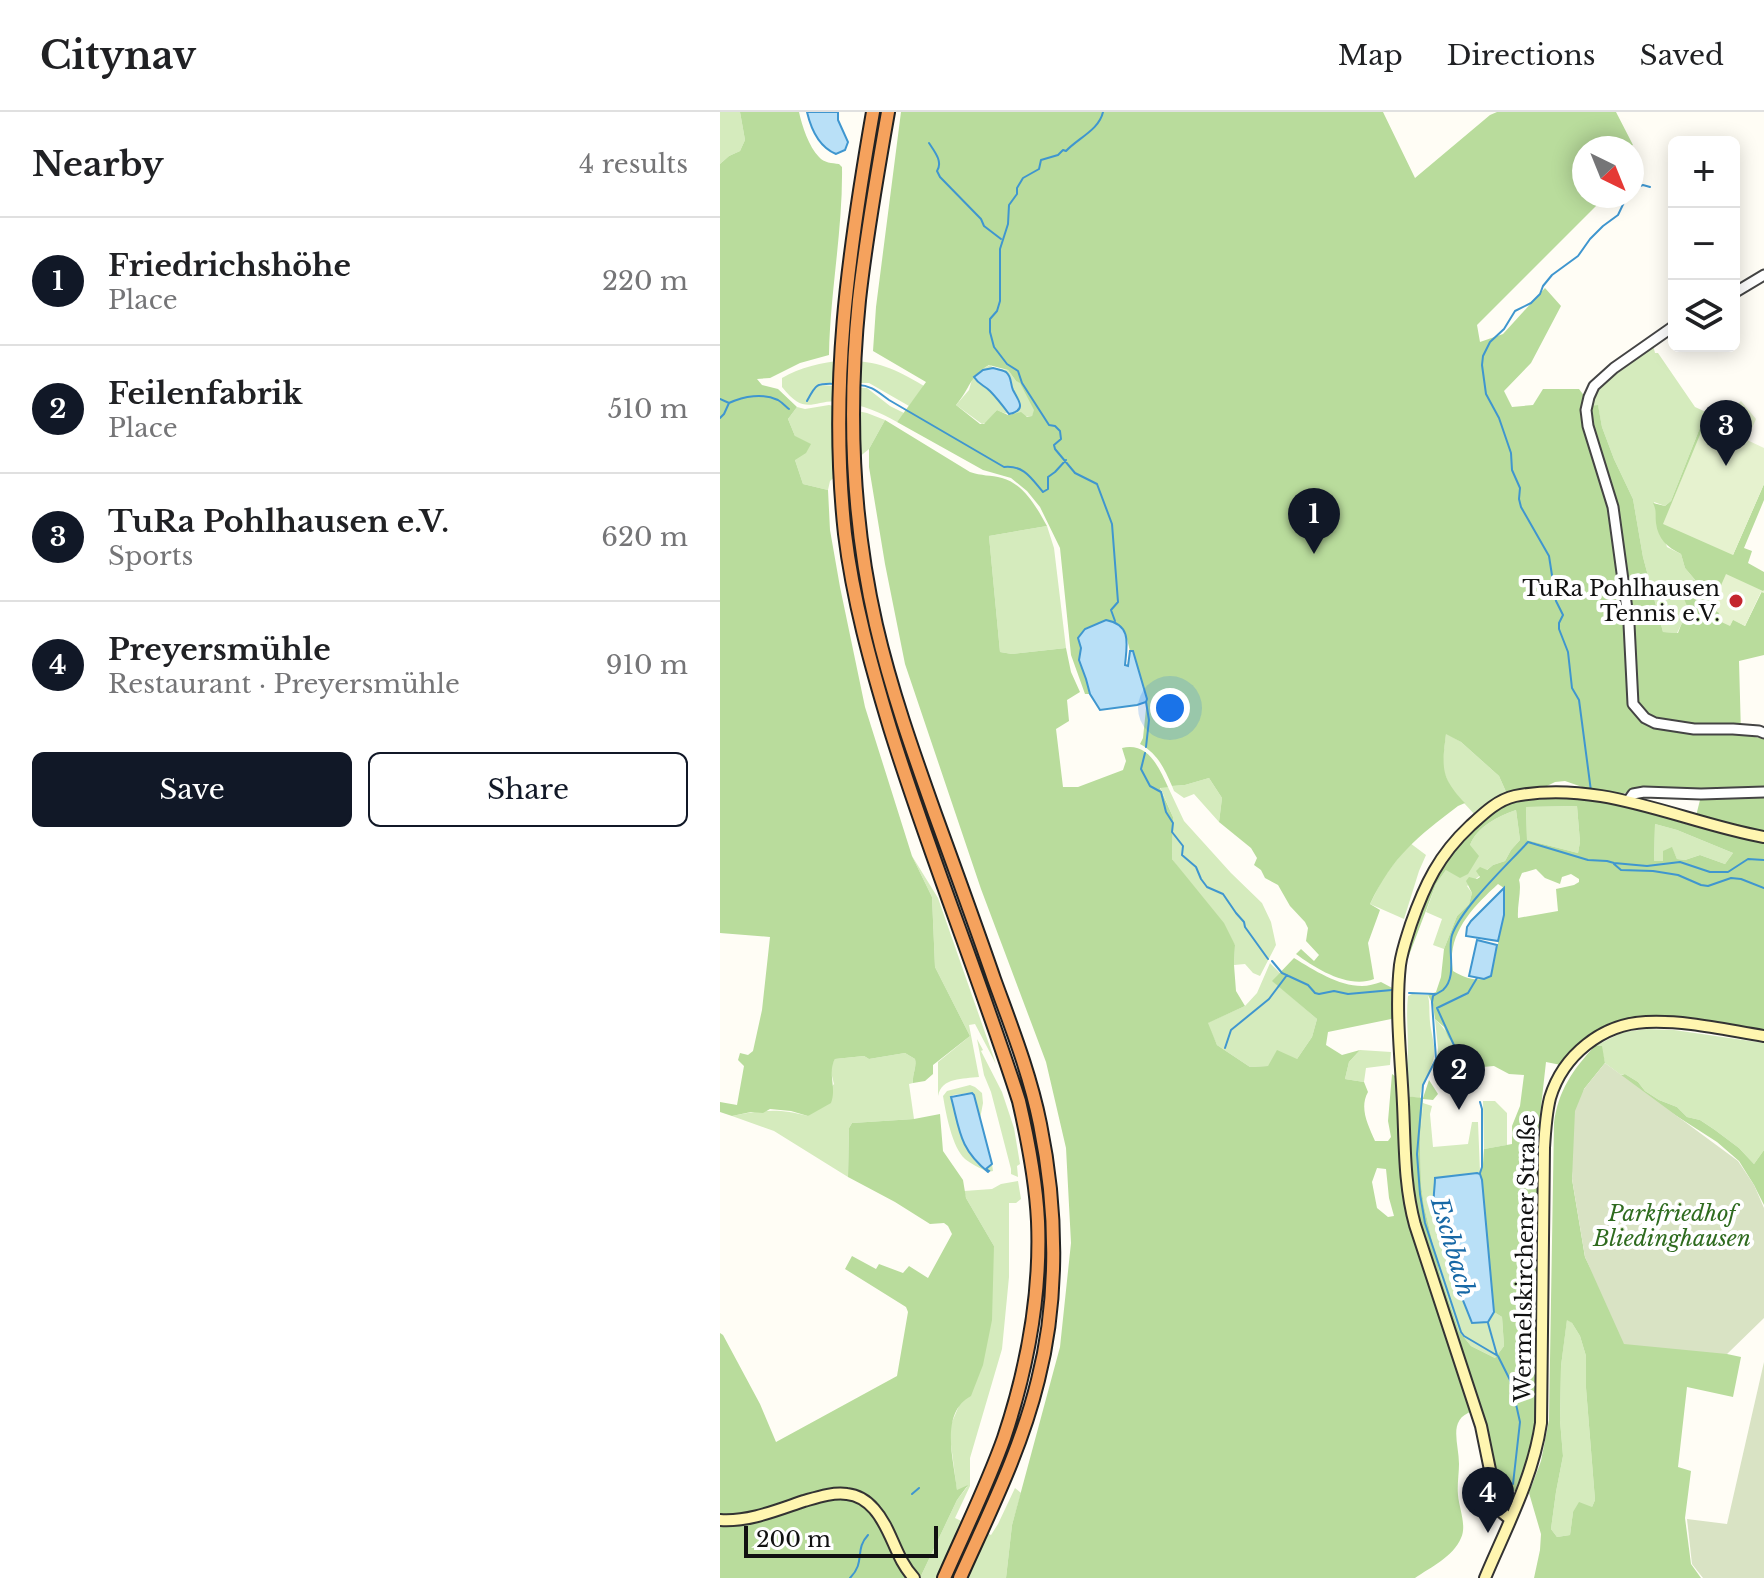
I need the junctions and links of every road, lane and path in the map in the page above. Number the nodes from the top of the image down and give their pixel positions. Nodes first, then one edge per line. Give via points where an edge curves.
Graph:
1 (873, 112) edge
2 (888, 112) edge
3 (1764, 275) edge
4 (1740, 289) edge
5 (1668, 330) edge
6 (1764, 733) edge
7 (1764, 792) edge
8 (1628, 801) junction
9 (1764, 837) edge
10 (1764, 1036) edge
11 (1510, 1519) junction
12 (720, 1520) edge
13 (914, 1578) edge
14 (944, 1578) edge
15 (960, 1578) edge
16 (1485, 1578) edge

1 - 14 highway via 845,289 839,367 845,535 875,679 1019,1101 1038,1222 1036,1296 1018,1389 1004,1438
2 - 15 highway via 859,302 854,381 855,470 869,589 921,775 1023,1061 1039,1121 1052,1212 1050,1309 1039,1378 1024,1430
3 - 4 street
5 - 6 street via 1594,386 1586,410 1613,507 1629,624 1633,704 1655,723
7 - 8 street via 1644,792
8 - 9 main road
8 - 11 main road via 1547,793 1495,804 1432,871 1402,955 1399,1026 1410,1206 1481,1426 1498,1509
10 - 11 main road, Wermelskirchener Straße via 1682,1024 1628,1024 1589,1042 1559,1078 1545,1131 1542,1417 1535,1454
11 - 16 main road, Wermelskirchener Straße
12 - 13 main road via 742,1520 831,1494 857,1496 878,1515

